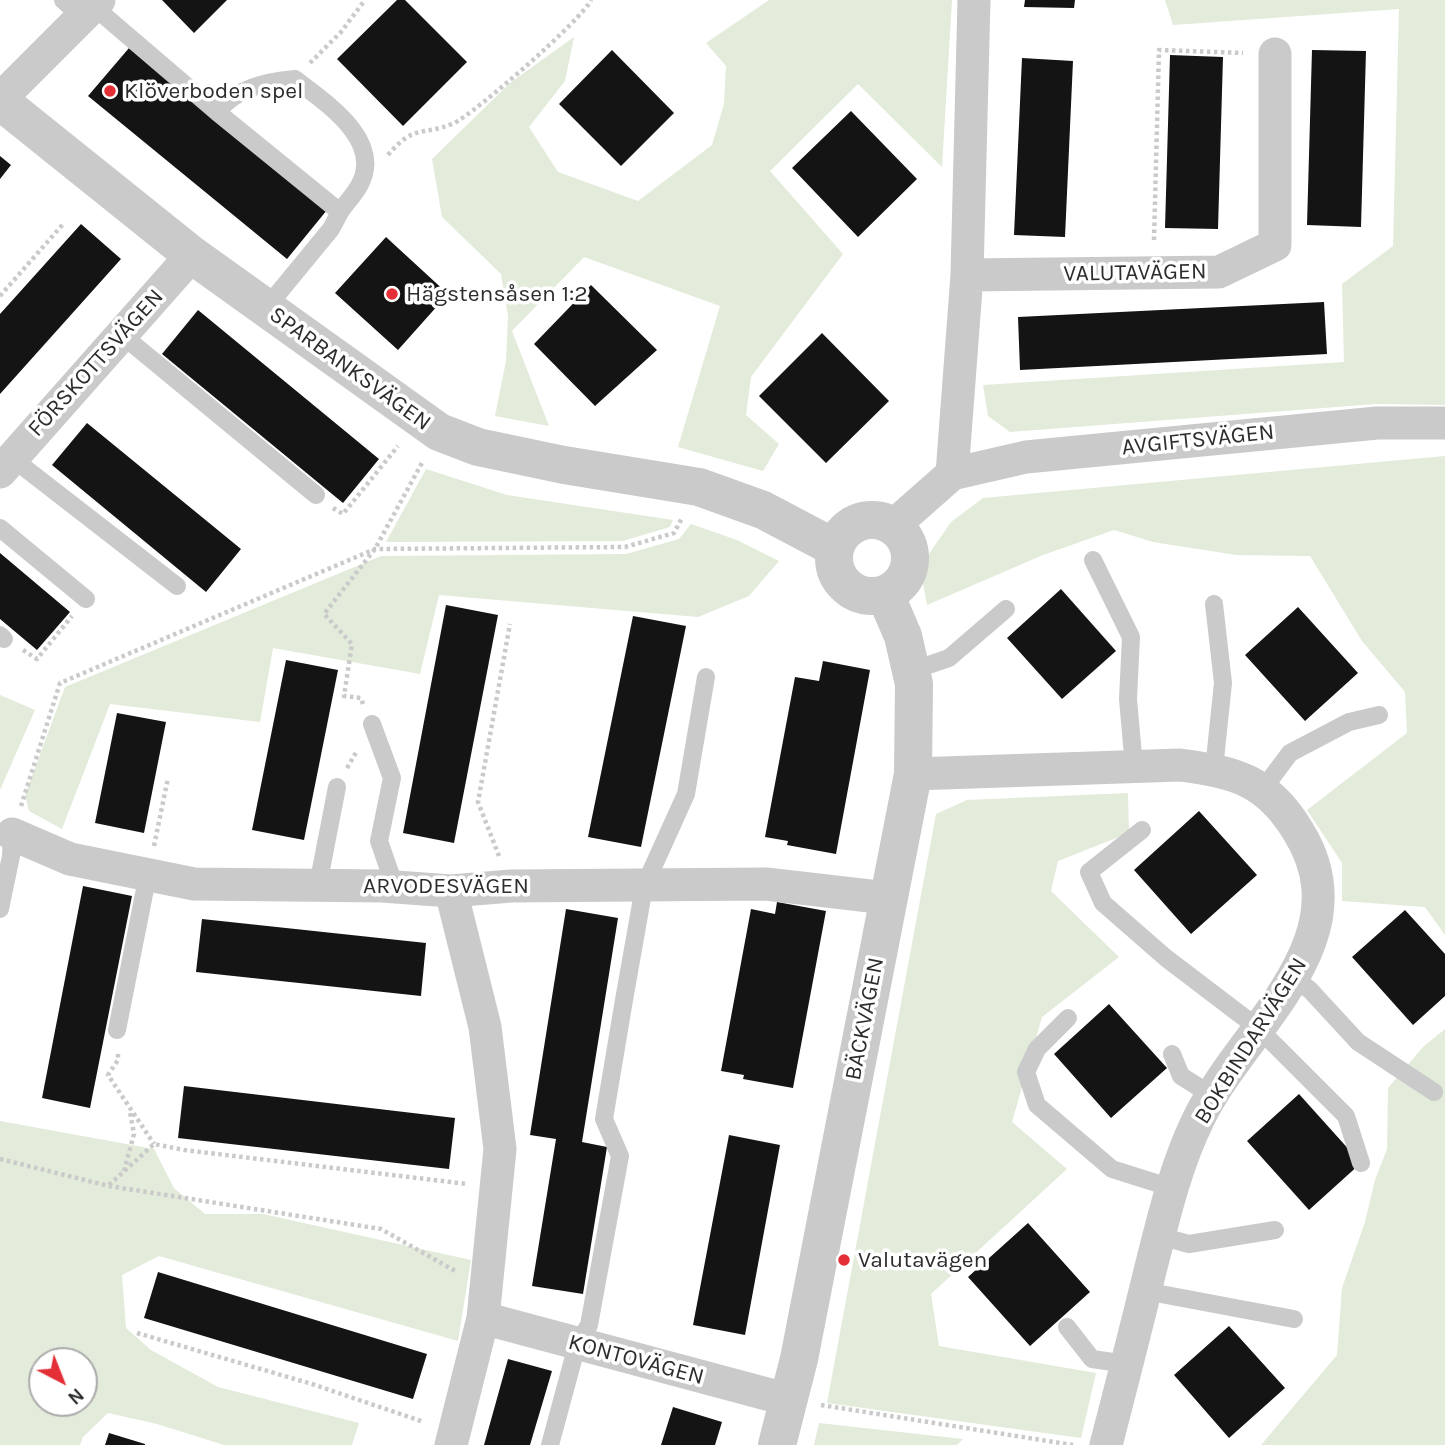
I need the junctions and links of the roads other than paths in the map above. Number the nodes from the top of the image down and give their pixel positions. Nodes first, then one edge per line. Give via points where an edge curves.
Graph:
1 (974, 0) edge
2 (84, 6) edge
3 (1275, 54) road end
4 (0, 100) edge
5 (217, 112) junction
6 (340, 212) junction
7 (192, 255) junction
8 (967, 275) junction
9 (266, 308) junction
10 (122, 335) junction
11 (1445, 423) edge
12 (6, 465) edge
13 (952, 474) junction
14 (316, 495) road end
15 (894, 526) junction
16 (0, 528) edge
17 (835, 548) junction
18 (1093, 560) dead end
19 (177, 586) dead end
20 (885, 594) junction
21 (86, 599) road end
22 (1214, 604) dead end
23 (1006, 609) dead end
24 (911, 671) junction
25 (706, 677) dead end
26 (1379, 715) dead end
27 (372, 724) dead end
28 (1134, 767) junction
29 (1214, 769) junction
30 (913, 774) junction
31 (337, 787) dead end
32 (1263, 789) junction
33 (1142, 830) dead end
34 (12, 834) joint
35 (148, 874) junction
36 (318, 885) junction
37 (395, 887) junction
38 (645, 887) junction
39 (451, 891) junction
40 (887, 898) junction
41 (0, 909) edge
42 (1293, 976) junction
43 (1068, 1018) dead end
44 (1258, 1028) junction
45 (117, 1030) dead end
46 (1172, 1054) dead end
47 (1434, 1092) dead end
48 (1213, 1096) junction
49 (1361, 1163) dead end
50 (1172, 1188) junction
51 (1275, 1230) dead end
52 (1159, 1236) junction
53 (1145, 1291) junction
54 (485, 1303) junction
55 (1294, 1319) dead end
56 (1067, 1327) dead end
57 (577, 1345) junction
58 (1127, 1364) junction
59 (789, 1400) junction
60 (441, 1435) edge
61 (550, 1445) edge
62 (777, 1445) edge
63 (1106, 1445) edge

1 - 8 street
2 - 4 street
2 - 5 lane
3 - 8 street, VALUTAVÄGEN via 1275,245 1219,272
4 - 7 street, SPARBANKSVÄGEN
5 - 6 lane
5 - 6 lane via 230,96 244,90 295,79 344,120 357,135 364,154 361,184
6 - 9 lane
7 - 9 street, SPARBANKSVÄGEN
7 - 10 street, FÖRSKOTTSVÄGEN
8 - 13 street
9 - 17 street, SPARBANKSVÄGEN via 429,426 478,446 699,487 763,510
10 - 12 street, FÖRSKOTTSVÄGEN
10 - 14 lane
11 - 13 street, AVGIFTSVÄGEN via 1377,423 1026,457
12 - 19 lane
13 - 15 street
15 - 17 street via 883,521 859,522 848,528
15 - 20 street via 911,556 904,579
16 - 21 lane
17 - 20 street via 836,571 842,582 862,595
18 - 28 lane via 1131,637 1128,699
20 - 24 street, BÄCKVÄGEN via 903,636
22 - 29 lane via 1223,683
23 - 24 lane via 949,658
24 - 30 street, BÄCKVÄGEN
25 - 38 lane via 686,794
26 - 32 lane via 1349,722 1290,753
27 - 37 lane via 392,778 379,841
28 - 29 street, BOKBINDARVÄGEN
28 - 30 street, BOKBINDARVÄGEN
29 - 32 street, BOKBINDARVÄGEN
30 - 40 street, BÄCKVÄGEN
31 - 36 lane
32 - 42 street, BOKBINDARVÄGEN via 1283,805 1307,845 1314,868 1320,911 1308,952
33 - 44 lane via 1089,872 1103,903
34 - 35 street, ARVODESVÄGEN via 70,859
34 - 41 lane
35 - 36 street, ARVODESVÄGEN via 194,884
35 - 45 lane
36 - 37 street, ARVODESVÄGEN
37 - 39 street, ARVODESVÄGEN
38 - 39 street, ARVODESVÄGEN via 511,886
38 - 40 street, ARVODESVÄGEN via 766,884
38 - 57 lane via 604,1119 620,1156 589,1325
39 - 54 street via 485,1027 500,1149
40 - 59 street, BÄCKVÄGEN
42 - 44 street, BOKBINDARVÄGEN
42 - 47 lane via 1358,1042
43 - 50 lane via 1037,1049 1026,1072 1037,1105 1112,1168
44 - 48 street, BOKBINDARVÄGEN
44 - 49 lane via 1346,1116
46 - 48 lane via 1181,1076
48 - 50 street, BOKBINDARVÄGEN via 1198,1119
50 - 52 street, BOKBINDARVÄGEN
51 - 52 lane via 1189,1244
52 - 53 street, BOKBINDARVÄGEN
53 - 55 lane
53 - 58 street, BOKBINDARVÄGEN
54 - 57 street, KONTOVÄGEN
54 - 60 street
56 - 58 lane via 1092,1359
57 - 59 street, KONTOVÄGEN
57 - 61 lane
58 - 63 street, BOKBINDARVÄGEN
59 - 62 street, BÄCKVÄGEN

